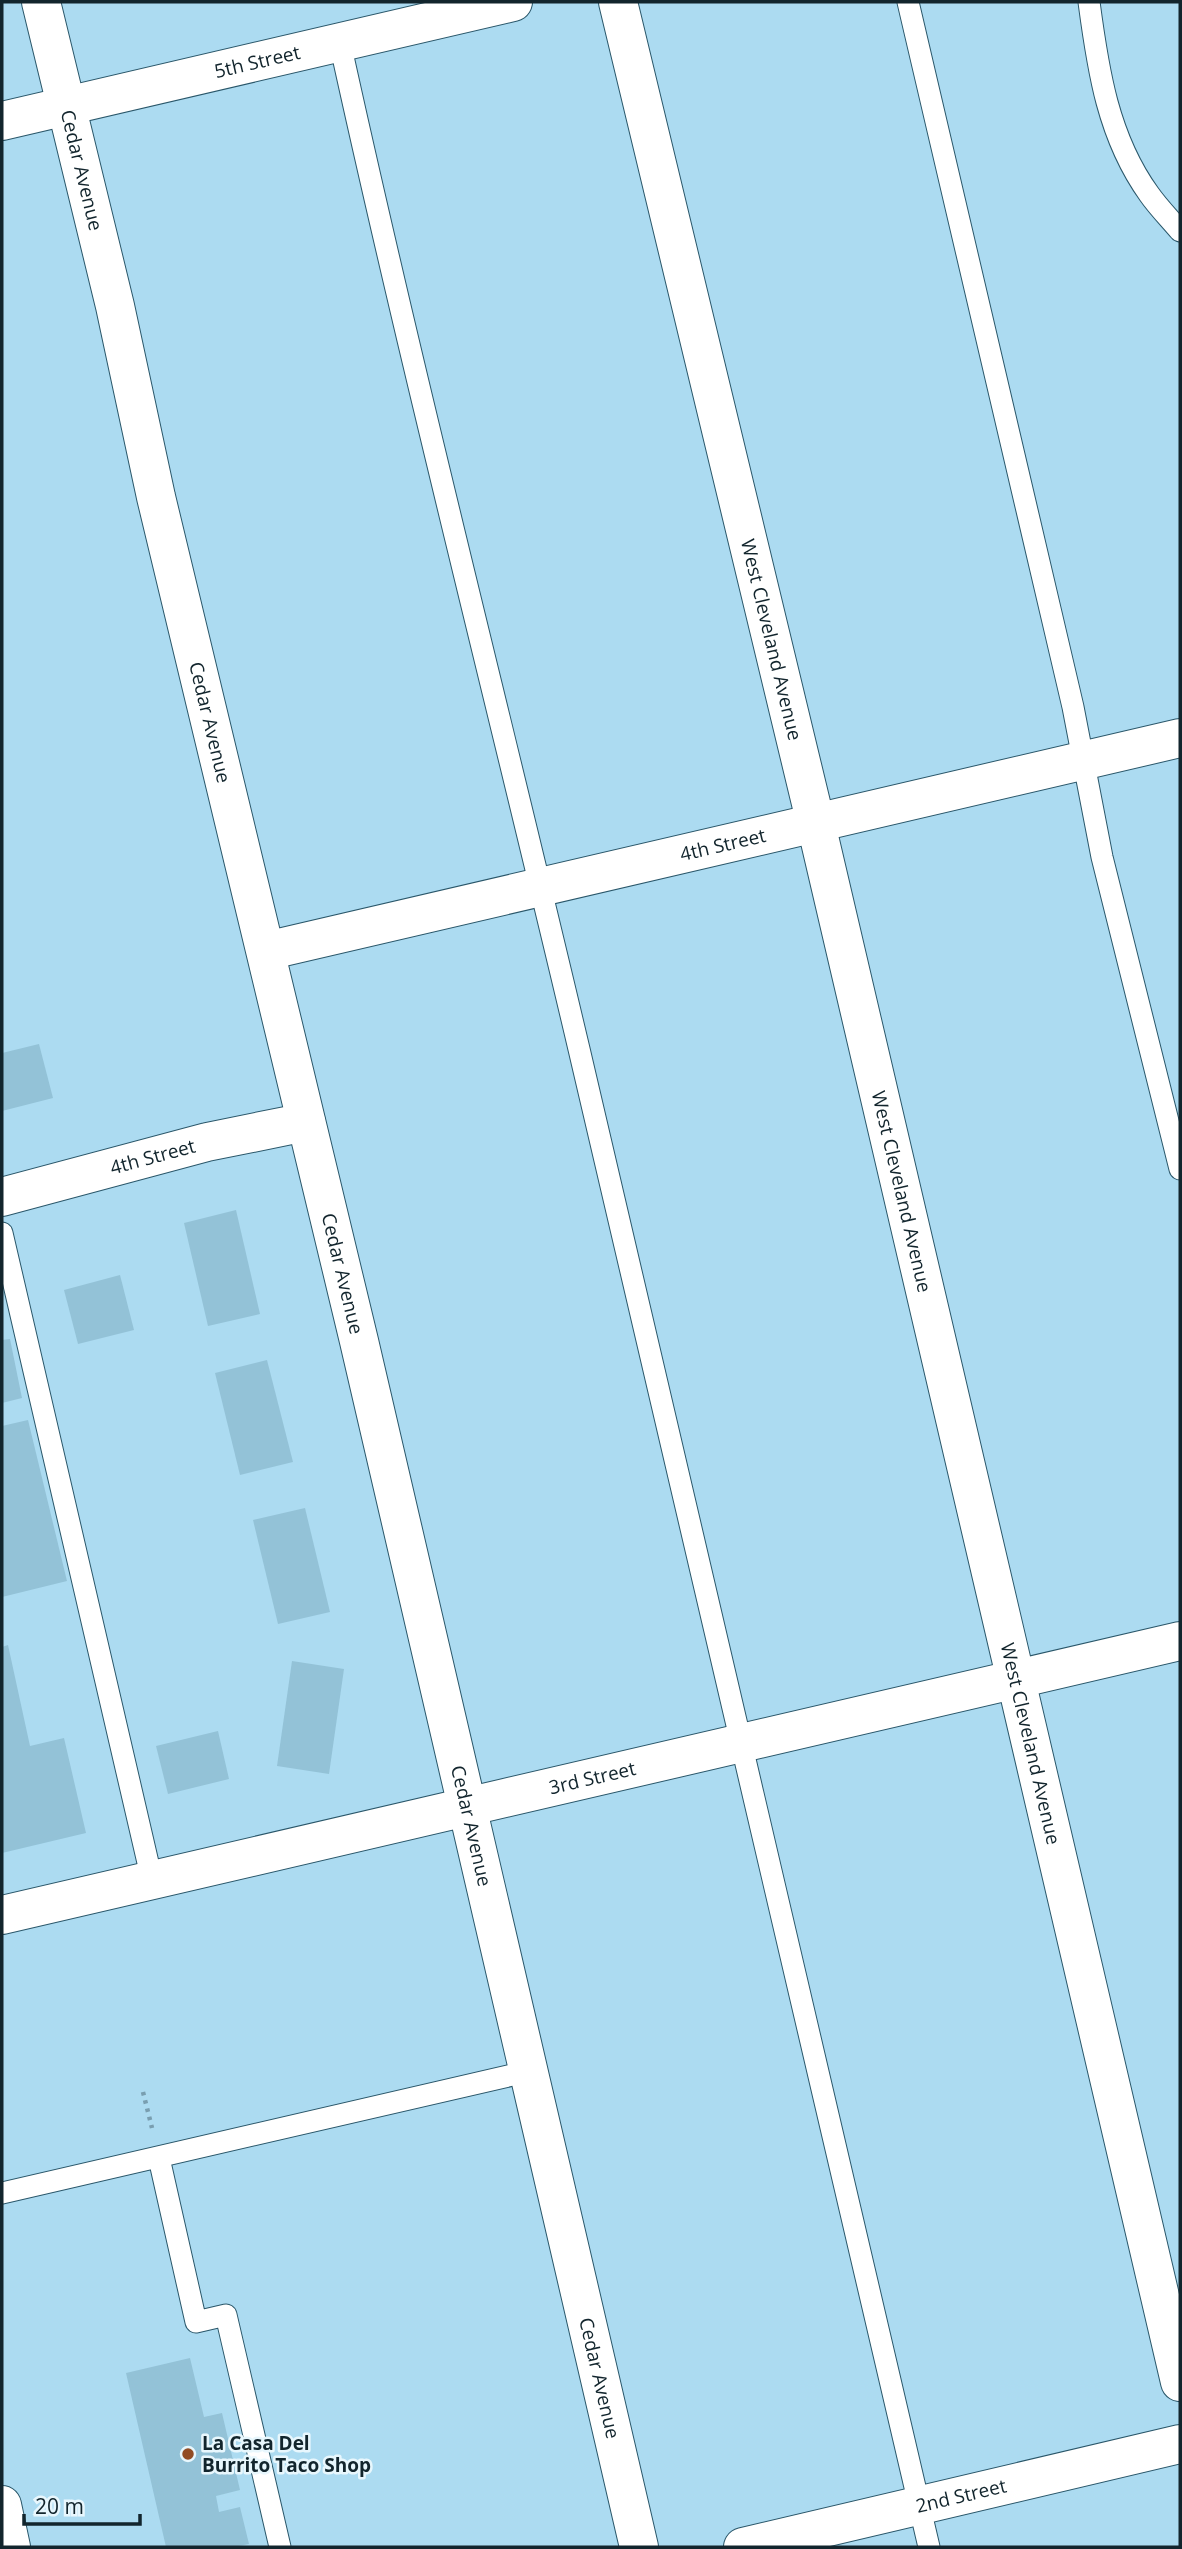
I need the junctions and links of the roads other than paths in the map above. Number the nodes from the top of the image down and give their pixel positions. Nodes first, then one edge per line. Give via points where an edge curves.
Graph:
1 (41, 2) edge
2 (513, 2) edge
3 (618, 2) edge
4 (908, 2) edge
5 (1089, 2) edge
6 (341, 43) junction
7 (67, 105) junction
8 (2, 121) edge
9 (1180, 231) edge
10 (1180, 738) edge
11 (1084, 761) junction
12 (816, 824) junction
13 (541, 888) junction
14 (266, 951) junction
15 (306, 1122) junction
16 (1180, 1169) edge
17 (2, 1198) edge
18 (2, 1233) edge
19 (1180, 1641) edge
20 (1017, 1680) junction
21 (740, 1744) junction
22 (466, 1807) junction
23 (152, 1880) junction
24 (2, 1915) edge
25 (530, 2071) junction
26 (159, 2158) junction
27 (2, 2193) edge
28 (1180, 2382) edge
29 (1180, 2445) edge
30 (2, 2505) edge
31 (919, 2507) junction
32 (11, 2547) edge
33 (280, 2547) edge
34 (639, 2547) edge
35 (743, 2547) edge
36 (929, 2547) edge

1 - 7 street, Cedar Avenue
2 - 6 street, 5th Street
3 - 12 street, West Cleveland Avenue
4 - 11 lane
5 - 9 lane via 1107,108 1122,147 1149,194
6 - 7 street, 5th Street
6 - 13 lane
7 - 8 street, 5th Street
7 - 14 street, Cedar Avenue
10 - 11 street, 4th Street
11 - 12 street, 4th Street
11 - 16 lane via 1102,857
12 - 13 street, 4th Street
12 - 20 street, West Cleveland Avenue
13 - 14 street, 4th Street
13 - 21 lane
14 - 15 street, Cedar Avenue
15 - 17 street, 4th Street via 207,1142
15 - 22 street, Cedar Avenue
18 - 23 lane
19 - 20 street, 3rd Street
20 - 21 street, 3rd Street
20 - 28 street, West Cleveland Avenue
21 - 22 street, 3rd Street
21 - 31 lane
22 - 23 street, 3rd Street
22 - 25 street, Cedar Avenue
23 - 24 street, 3rd Street
25 - 26 lane
25 - 34 street, Cedar Avenue
26 - 27 lane
26 - 33 lane via 196,2322 226,2315
29 - 31 street, 2nd Street
30 - 32 street
31 - 35 street, 2nd Street
31 - 36 lane

